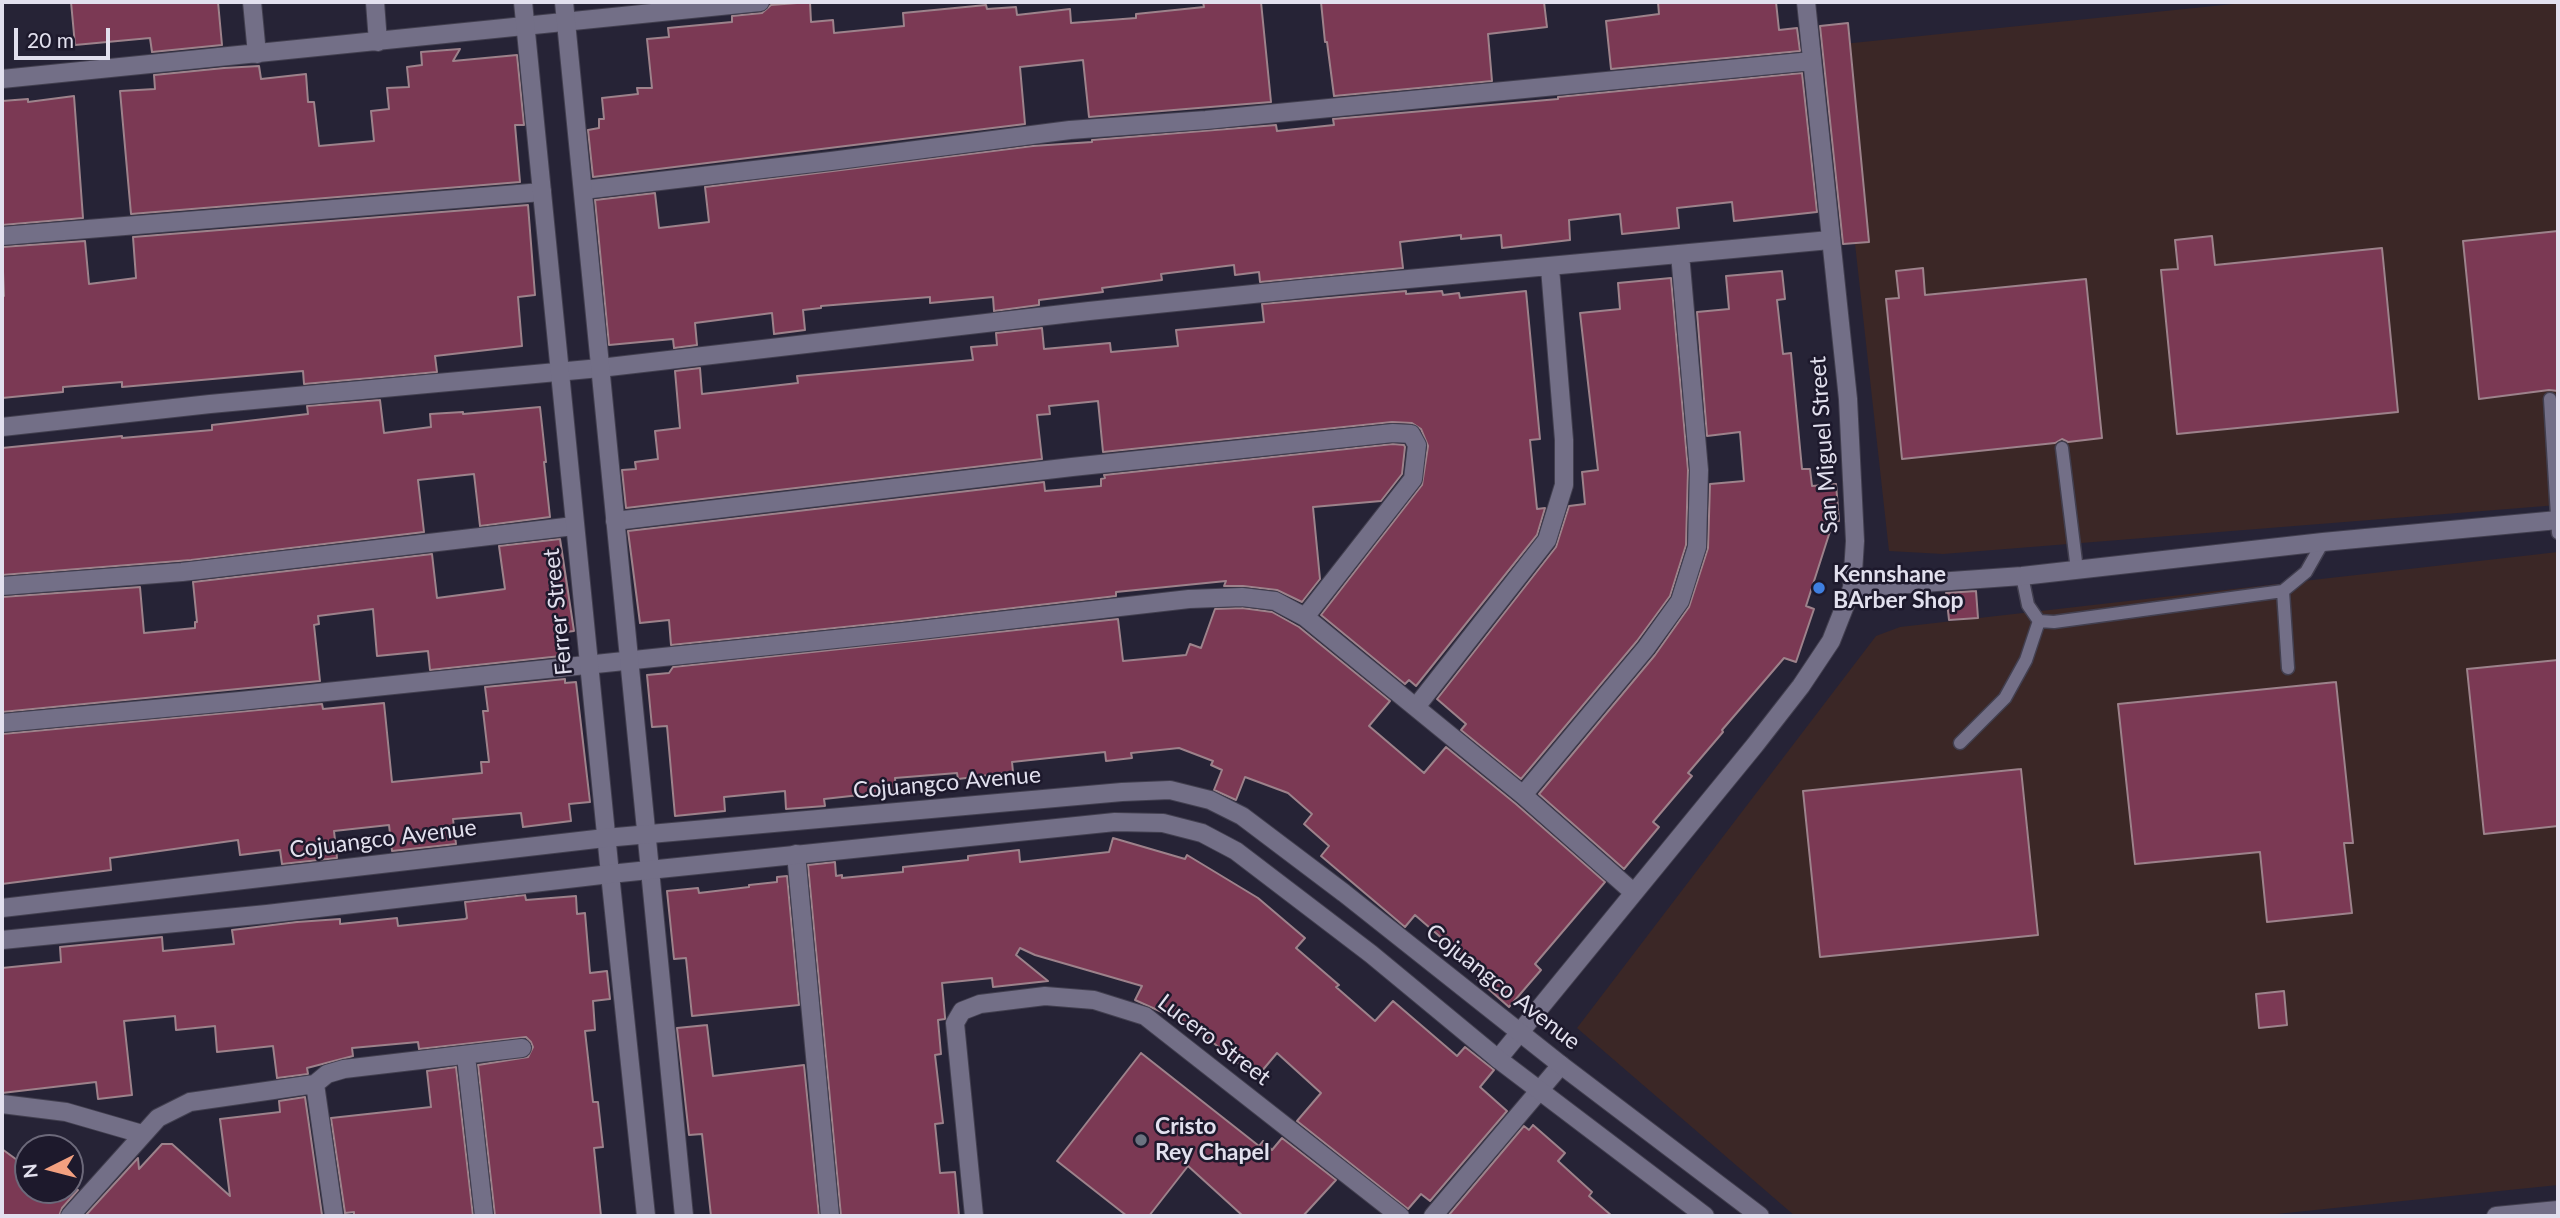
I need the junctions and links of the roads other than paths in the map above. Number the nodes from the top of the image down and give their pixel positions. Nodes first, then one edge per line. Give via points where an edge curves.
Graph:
1 (252, 2) edge
2 (375, 2) edge
3 (523, 2) edge
4 (564, 2) edge
5 (760, 2) edge
6 (1806, 2) edge
7 (709, 4) edge
8 (566, 22) junction
9 (526, 27) junction
10 (378, 42) junction
11 (257, 54) junction
12 (1812, 61) junction
13 (2, 79) edge
14 (583, 190) junction
15 (542, 192) junction
16 (2, 236) edge
17 (1830, 240) junction
18 (1680, 254) junction
19 (1550, 268) junction
20 (600, 368) junction
21 (560, 372) junction
22 (2550, 399) dead end
23 (2, 427) edge
24 (2062, 448) dead end
25 (615, 521) junction
26 (2558, 524) edge
27 (574, 526) junction
28 (2323, 542) junction
29 (2077, 570) junction
30 (2022, 576) junction
31 (2, 586) edge
32 (1852, 588) junction
33 (2283, 591) junction
34 (1305, 617) junction
35 (2039, 621) junction
36 (629, 659) junction
37 (588, 664) junction
38 (2288, 668) dead end
39 (1416, 707) junction
40 (2, 723) edge
41 (1960, 743) dead end
42 (1523, 795) junction
43 (647, 835) junction
44 (606, 838) junction
45 (796, 855) junction
46 (650, 870) junction
47 (610, 874) junction
48 (1633, 892) junction
49 (2, 908) edge
50 (2, 940) edge
51 (1520, 1033) junction
52 (522, 1048) dead end
53 (466, 1056) junction
54 (1497, 1059) junction
55 (1561, 1065) junction
56 (316, 1084) junction
57 (1539, 1090) junction
58 (2, 1104) edge
59 (142, 1134) junction
60 (2558, 1210) edge
61 (70, 1216) edge
62 (334, 1216) edge
63 (484, 1216) edge
64 (646, 1216) edge
65 (684, 1216) edge
66 (830, 1216) edge
67 (974, 1216) edge
68 (1400, 1216) edge
69 (1433, 1216) edge
70 (1705, 1216) edge
71 (1760, 1216) edge
72 (2496, 1216) edge

1 - 11 street
2 - 10 street
3 - 9 street, Ferrer Street
4 - 8 street
5 - 7 street
6 - 12 street, San Miguel Street
7 - 8 street
8 - 9 street
8 - 14 street
9 - 10 street
9 - 15 street, Ferrer Street
10 - 11 street
11 - 13 street
12 - 14 street via 1070,130
12 - 17 street, San Miguel Street
14 - 20 street
15 - 16 street
15 - 21 street, Ferrer Street
17 - 18 street
17 - 32 street, San Miguel Street via 1848,399 1855,541
18 - 19 street
18 - 42 street via 1699,470 1697,547 1680,601
19 - 20 street via 1089,311
19 - 39 street via 1564,485 1547,540
20 - 21 street
20 - 25 street
21 - 23 street
21 - 27 street, Ferrer Street
22 - 26 lane
24 - 29 lane
25 - 34 street via 1099,464 1411,434 1417,445 1413,479
25 - 36 street
26 - 28 street
27 - 31 street via 183,572
27 - 37 street, Ferrer Street
28 - 29 street
28 - 33 lane via 2306,572
29 - 30 street
30 - 32 street
30 - 35 lane via 2028,605
32 - 48 street, San Miguel Street via 1831,641 1801,687
33 - 35 lane
33 - 38 lane
34 - 36 street via 1275,601 1189,598
34 - 39 street
35 - 41 lane via 2026,660 2005,698
36 - 37 street
36 - 43 street
37 - 40 street
37 - 44 street, Ferrer Street
39 - 42 street
42 - 48 street
43 - 44 street, Cojuangco Avenue
43 - 46 street
43 - 51 street, Cojuangco Avenue via 1170,790 1210,800 1242,816
44 - 47 street, Ferrer Street
44 - 49 street, Cojuangco Avenue
45 - 46 street
45 - 54 street via 1115,822 1163,823 1202,833 1247,859
45 - 66 street
46 - 47 street
46 - 65 street
47 - 50 street
47 - 64 street, Ferrer Street
48 - 51 street, San Miguel Street
51 - 54 street, San Miguel Street
51 - 55 street, Cojuangco Avenue
52 - 53 street
53 - 56 street via 344,1069 327,1074
53 - 63 street
54 - 57 street
55 - 57 street
55 - 71 street, Cojuangco Avenue
56 - 59 street via 190,1102 158,1118
56 - 62 street
57 - 69 street
57 - 70 street
58 - 59 street via 66,1112
59 - 61 street
60 - 72 street
67 - 68 street, Lucero Street via 954,1023 962,1011 980,1004 1045,996 1094,1000 1145,1016

